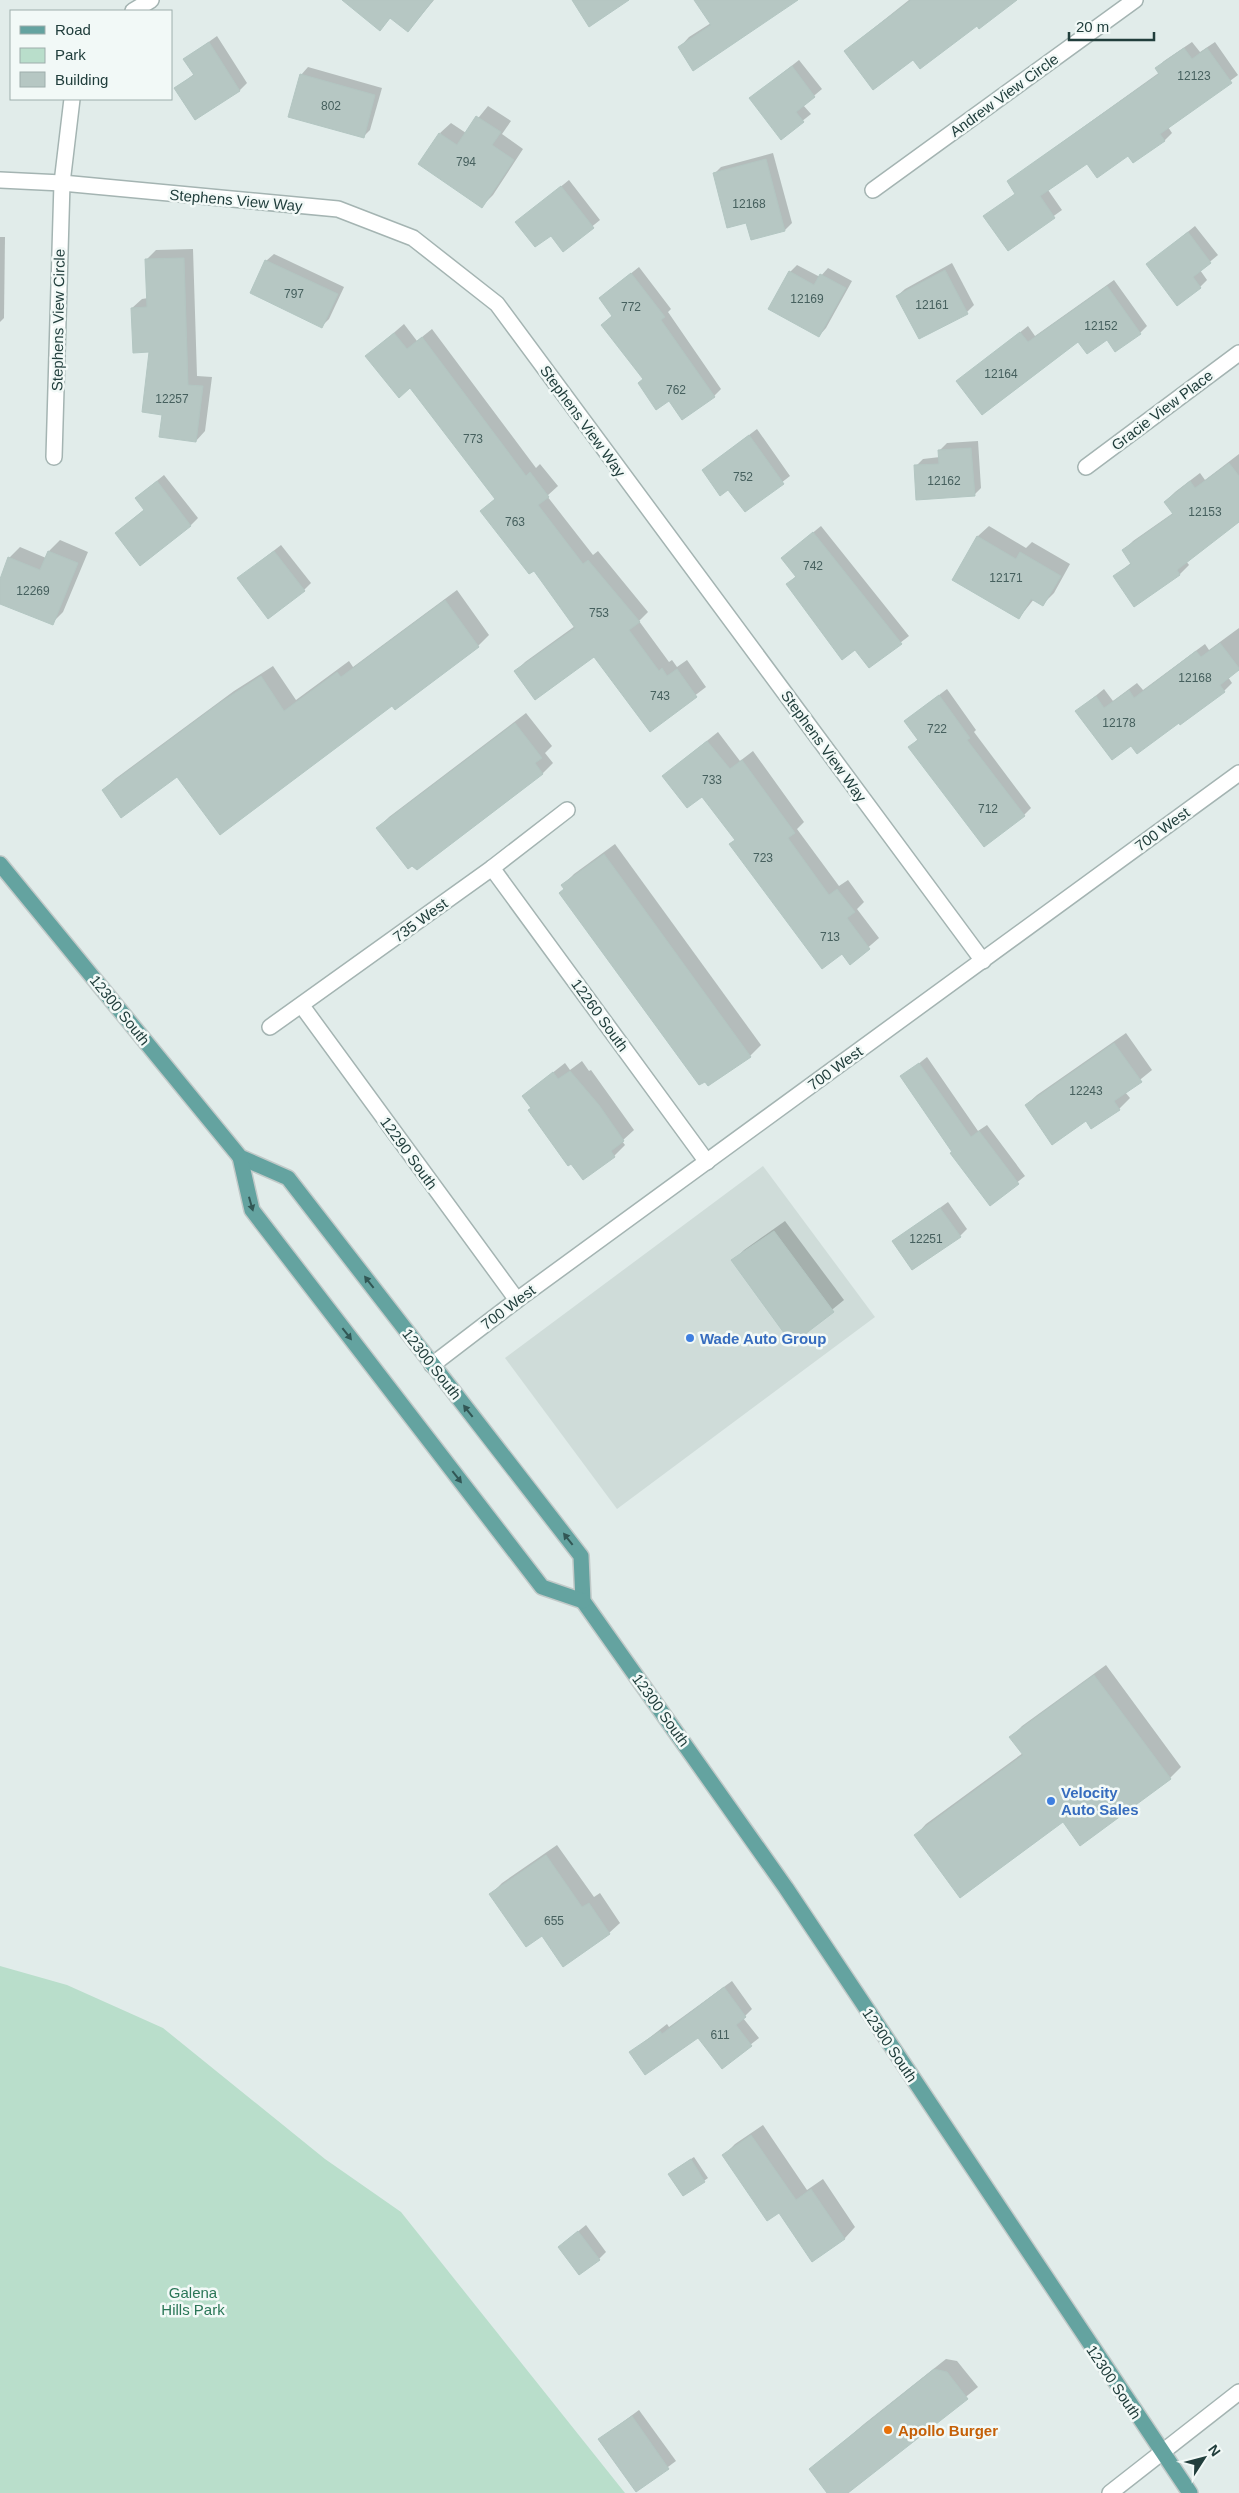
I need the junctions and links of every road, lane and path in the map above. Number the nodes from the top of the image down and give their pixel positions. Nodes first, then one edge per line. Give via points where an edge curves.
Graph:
1 (151, 0) edge
2 (1135, 0) edge
3 (136, 10) edge
4 (72, 100) edge
5 (0, 180) edge
6 (62, 183) junction
7 (873, 190) dead end
8 (1239, 353) edge
9 (54, 457) dead end
10 (1086, 467) dead end
11 (1239, 773) edge
12 (567, 810) dead end
13 (0, 864) edge
14 (492, 868) junction
15 (983, 961) junction
16 (302, 1006) junction
17 (270, 1027) dead end
18 (240, 1157) junction
19 (707, 1162) junction
20 (516, 1300) junction
21 (432, 1364) junction
22 (583, 1601) junction
23 (1239, 2392) edge
24 (1161, 2452) junction
25 (1110, 2493) edge
26 (1190, 2493) edge

1 - 3 street
2 - 7 street, Andrew View Circle
4 - 6 street, Stephens View Circle
5 - 6 street, Stephens View Way
6 - 9 street, Stephens View Circle
6 - 15 street, Stephens View Way via 338,209 413,238 497,304
8 - 10 street, Gracie View Place
11 - 15 street, 700 West
12 - 14 street, 735 West
13 - 18 main road, 12300 South
14 - 16 street, 735 West
14 - 19 street, 12260 South
15 - 19 street, 700 West
16 - 17 street, 735 West
16 - 20 street, 12290 South
21 -> 18 main road, 12300 South via 288,1178
18 -> 22 main road, 12300 South via 252,1210 542,1587
19 - 20 street, 700 West
20 - 21 street, 700 West
22 -> 21 main road, 12300 South via 581,1556
22 - 24 main road, 12300 South via 786,1888
23 - 24 street
24 - 25 street
24 - 26 main road, 12300 South

